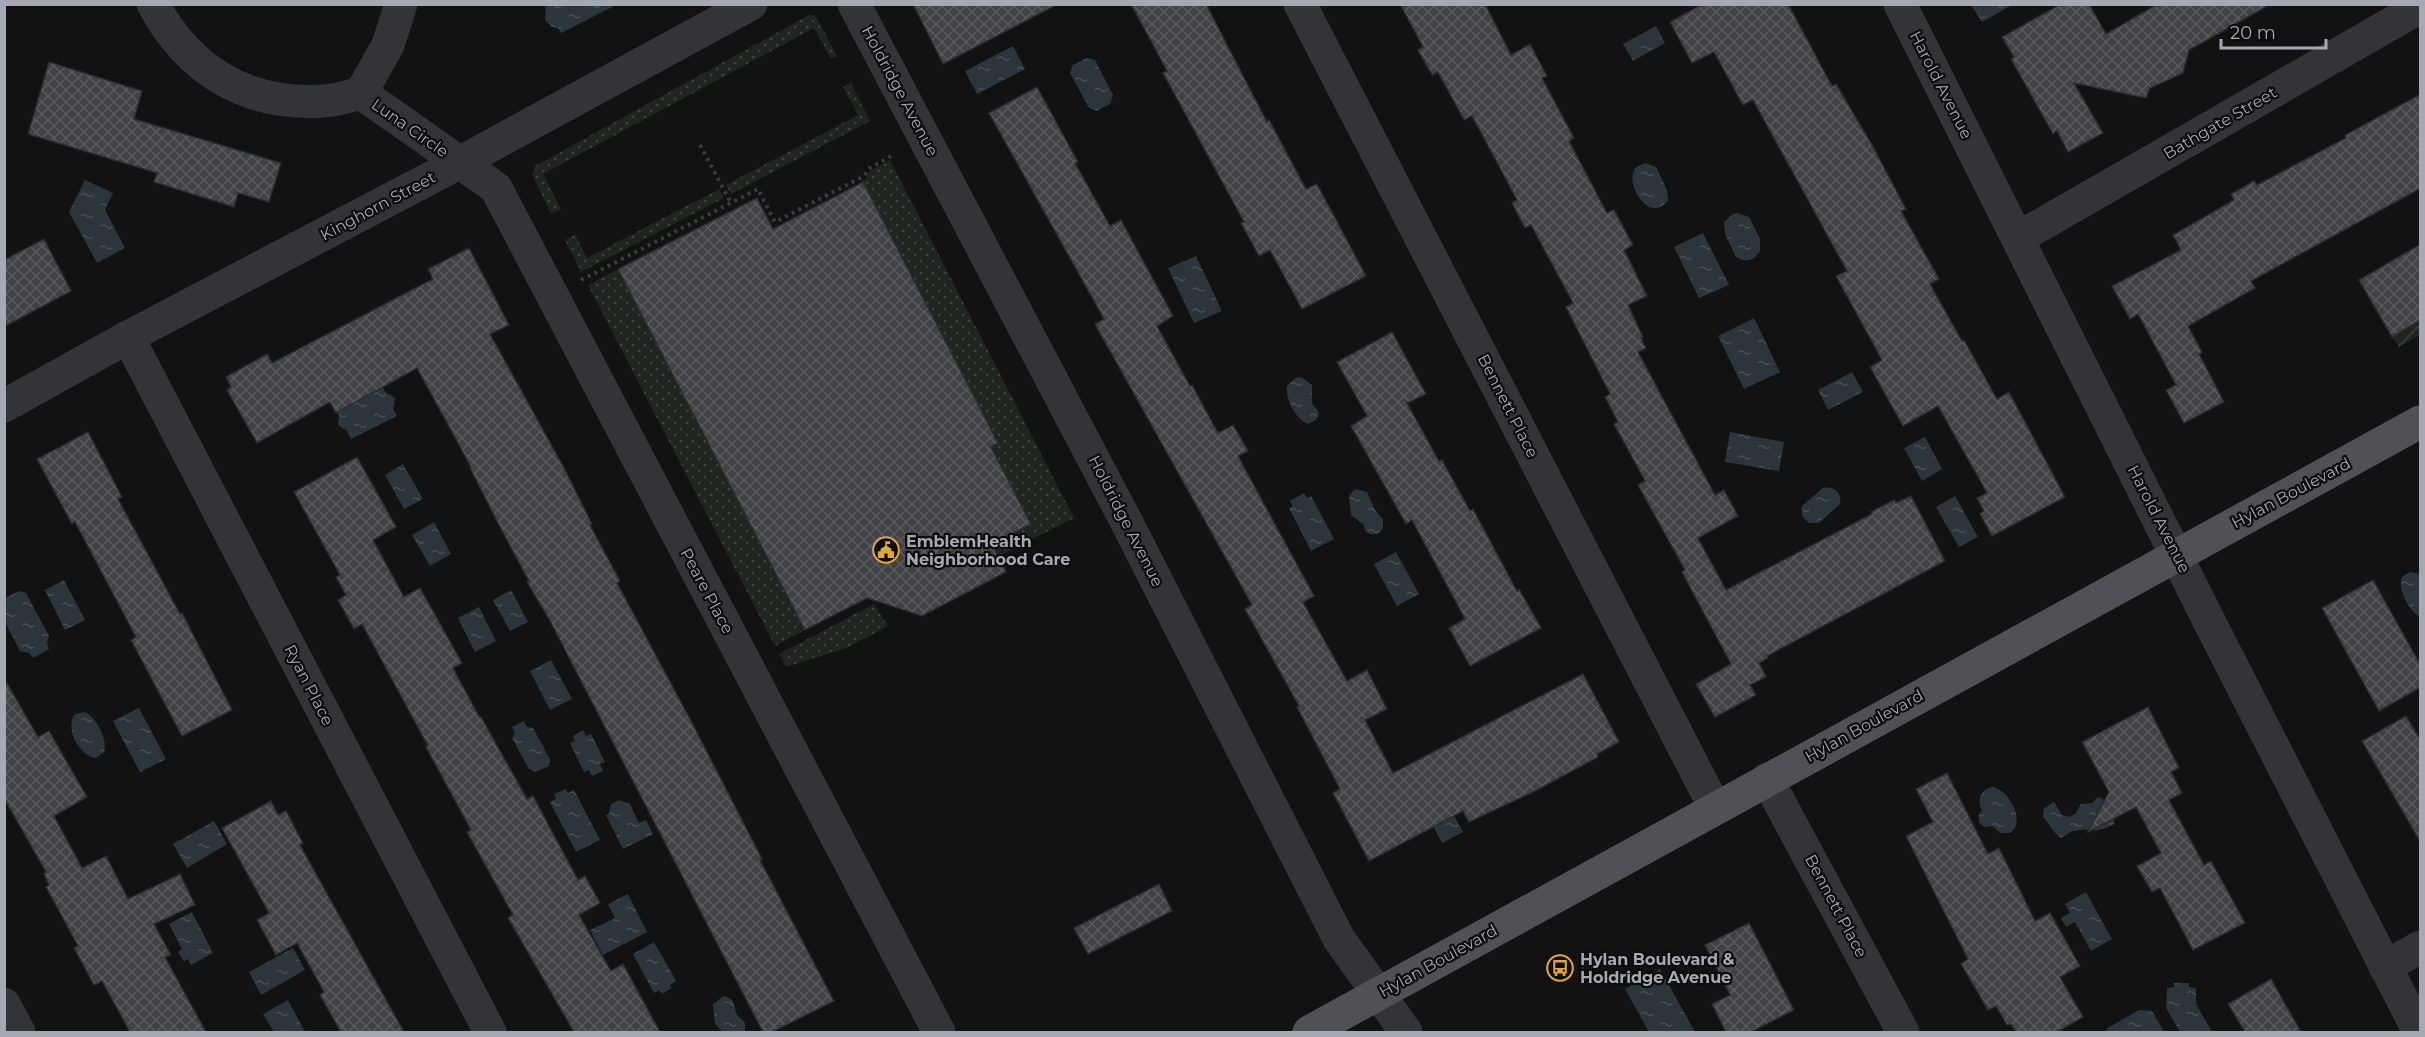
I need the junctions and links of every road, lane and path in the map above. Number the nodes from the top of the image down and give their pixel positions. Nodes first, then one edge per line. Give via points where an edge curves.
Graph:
1 (153, 4) edge
2 (400, 4) edge
3 (751, 4) edge
4 (854, 4) edge
5 (1300, 4) edge
6 (1900, 4) edge
7 (2421, 7) edge
8 (361, 93) junction
9 (700, 145) dead end
10 (893, 155) dead end
11 (459, 163) junction
12 (731, 203) junction
13 (2018, 238) junction
14 (580, 280) dead end
15 (128, 337) junction
16 (4, 406) edge
17 (2421, 422) edge
18 (2177, 555) junction
19 (1767, 779) junction
20 (1715, 808) junction
21 (2421, 947) edge
22 (2385, 967) junction
23 (1377, 994) junction
24 (4, 1005) edge
25 (19, 1032) edge
26 (490, 1032) edge
27 (939, 1032) edge
28 (1309, 1032) edge
29 (1406, 1032) edge
30 (1903, 1032) edge
31 (2419, 1032) edge

1 - 8 street, Luna Circle via 167,30 196,62 224,81 261,96 289,101 327,101
2 - 8 street, Luna Circle via 388,45
3 - 11 street, Kinghorn Street
4 - 23 street, Holdridge Avenue via 1126,521 1339,939
5 - 20 street, Bennett Place
6 - 13 street, Harold Avenue
7 - 13 street, Bathgate Street
8 - 11 street, Luna Circle
9 - 12 path
10 - 12 path via 864,176 775,222 758,189
11 - 15 street, Kinghorn Street
11 - 27 street, Peare Place via 496,188
12 - 14 path
13 - 18 street, Harold Avenue
15 - 16 street, Kinghorn Street
15 - 26 street, Ryan Place
17 - 18 main road, Hylan Boulevard
18 - 19 main road, Hylan Boulevard
18 - 22 street, Harold Avenue
19 - 20 main road, Hylan Boulevard
19 - 30 street, Bennett Place
20 - 23 main road, Hylan Boulevard
21 - 22 street
22 - 31 street, Harold Avenue
23 - 28 main road, Hylan Boulevard
23 - 29 street, Holdridge Avenue
24 - 25 street

